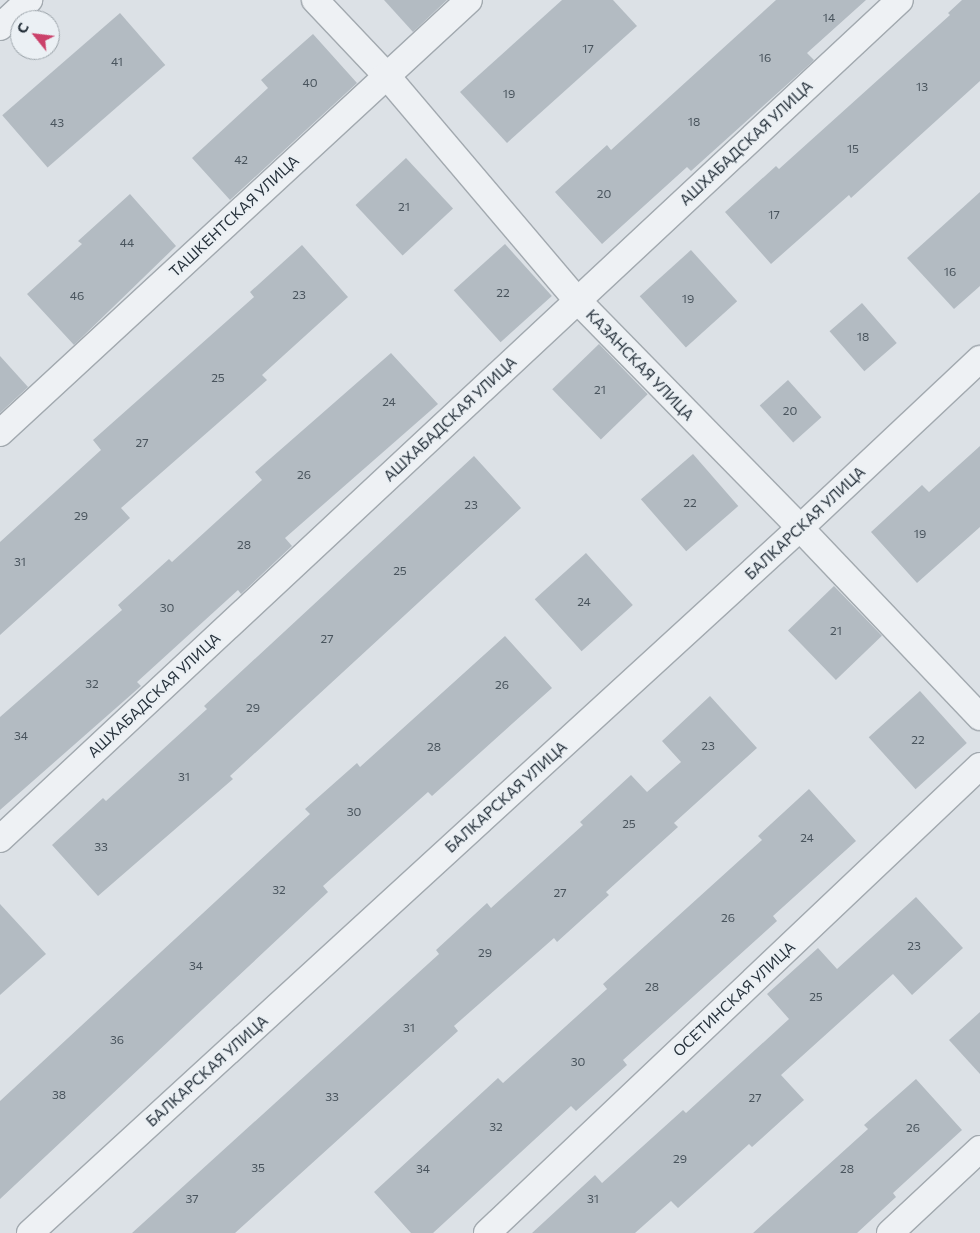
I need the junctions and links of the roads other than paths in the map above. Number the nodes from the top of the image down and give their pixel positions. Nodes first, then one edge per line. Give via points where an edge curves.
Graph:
1 (29, 0) edge
2 (315, 0) edge
3 (469, 0) edge
4 (900, 0) edge
5 (0, 27) edge
6 (386, 75) junction
7 (577, 300) junction
8 (980, 359) edge
9 (0, 434) edge
10 (800, 528) junction
11 (980, 717) edge
12 (980, 766) edge
13 (0, 839) edge
14 (980, 1149) edge
15 (30, 1233) edge
16 (487, 1233) edge
17 (890, 1233) edge

1 - 5 street
2 - 6 street, КАЗАНСКАЯ УЛИЦА
3 - 6 street, ТАШКЕНТСКАЯ УЛИЦА
4 - 7 street, АШХАБАДСКАЯ УЛИЦА
6 - 7 street, КАЗАНСКАЯ УЛИЦА
6 - 9 street, ТАШКЕНТСКАЯ УЛИЦА
7 - 10 street, КАЗАНСКАЯ УЛИЦА
7 - 13 street, АШХАБАДСКАЯ УЛИЦА
8 - 10 street, БАЛКАРСКАЯ УЛИЦА
10 - 11 street, КАЗАНСКАЯ УЛИЦА
10 - 15 street, БАЛКАРСКАЯ УЛИЦА
12 - 16 street, ОСЕТИНСКАЯ УЛИЦА
14 - 17 street

